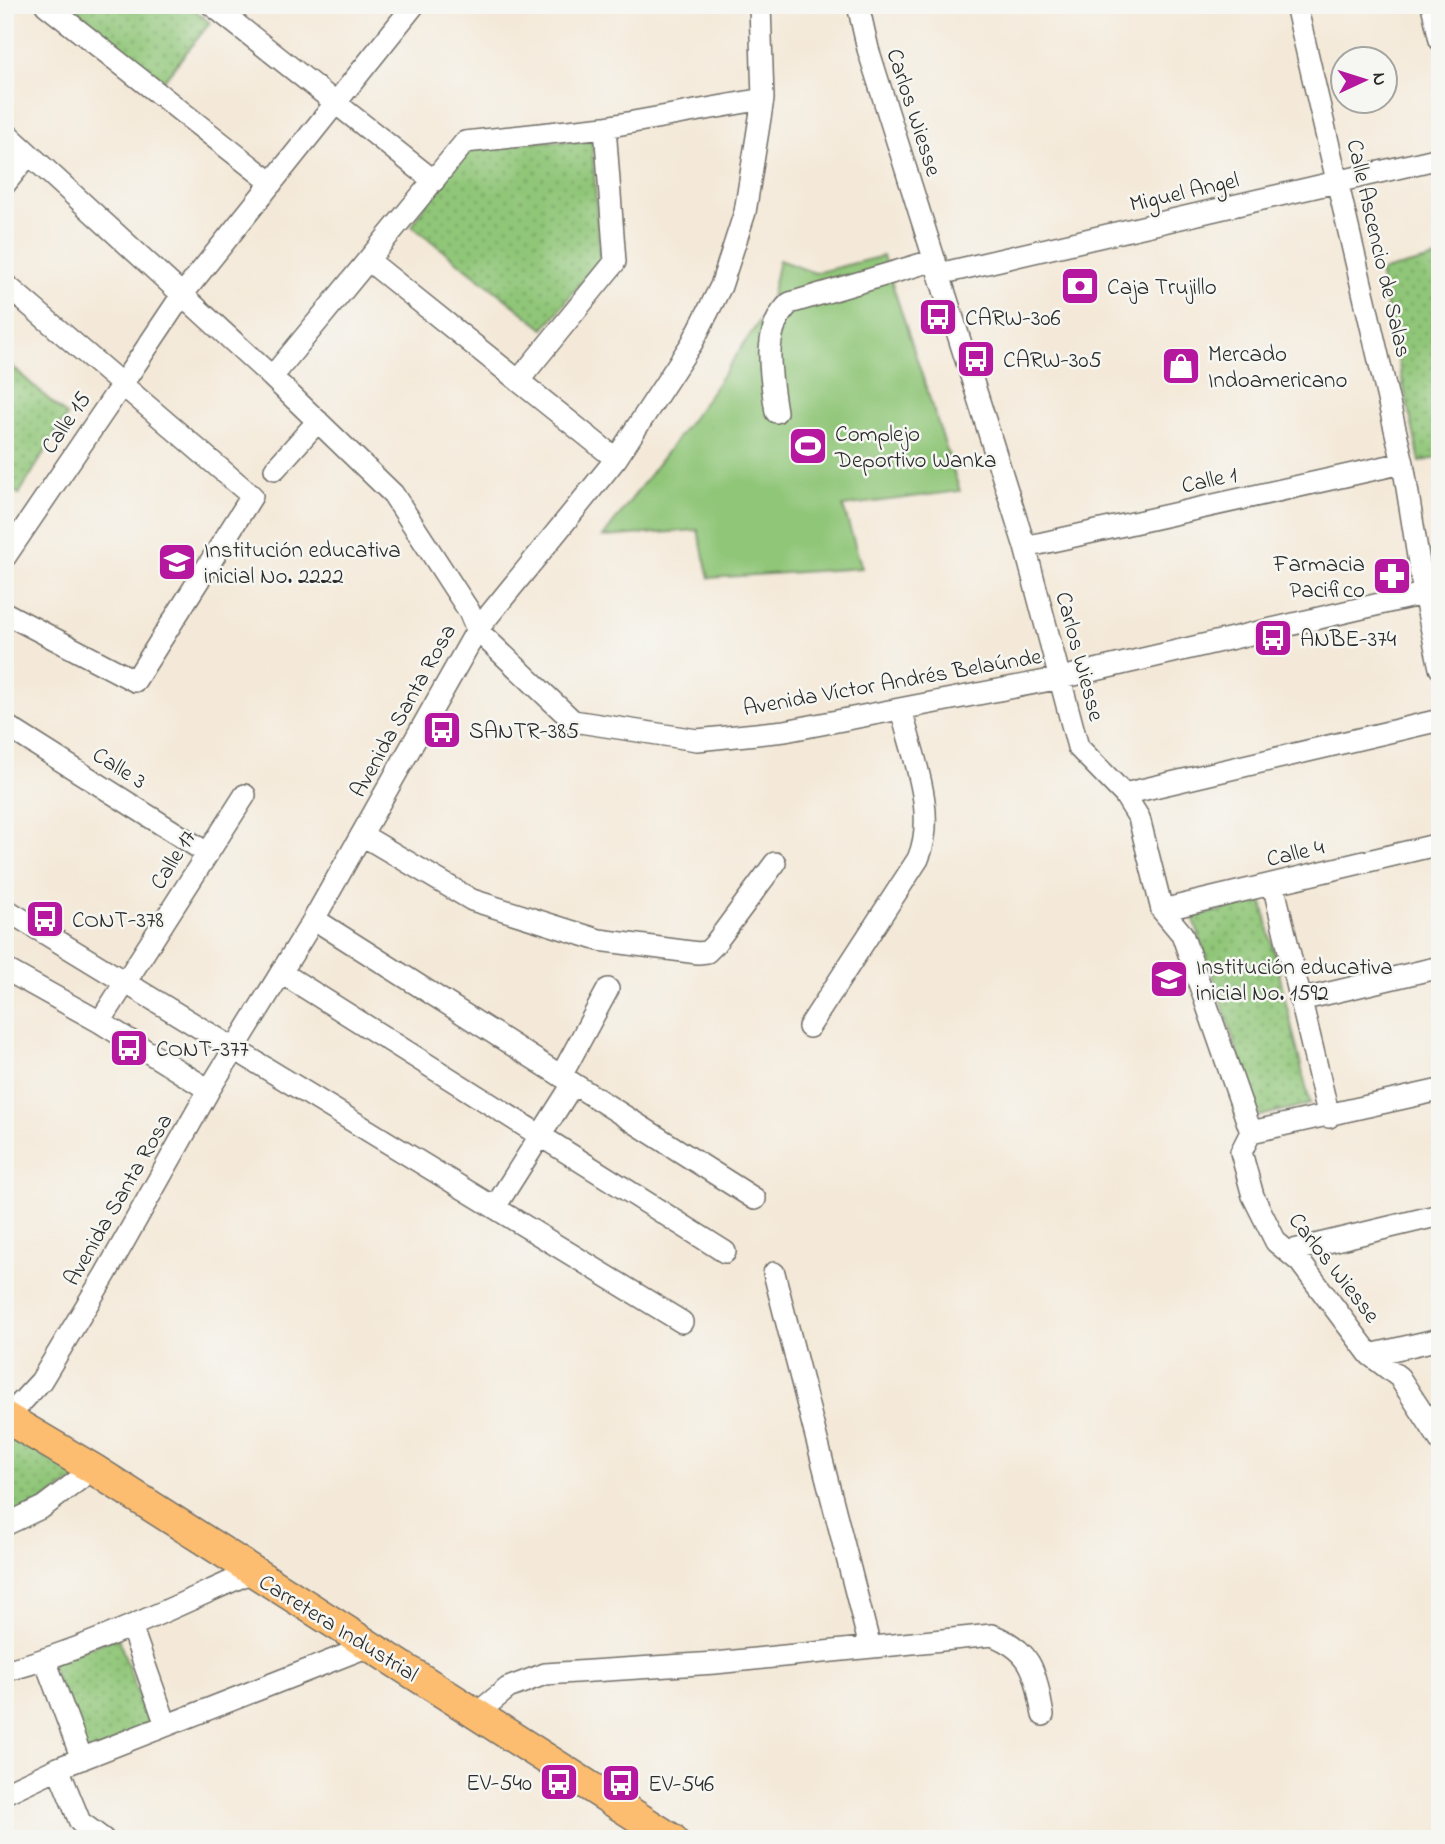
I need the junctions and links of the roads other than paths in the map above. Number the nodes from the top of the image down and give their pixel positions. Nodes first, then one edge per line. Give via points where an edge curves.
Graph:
1 (46, 5) edge
2 (212, 5) edge
3 (414, 5) edge
4 (760, 5) edge
5 (858, 5) edge
6 (1296, 5) edge
7 (1432, 5) edge
8 (1440, 40) edge
9 (763, 99) junction
10 (335, 104) junction
11 (605, 127) junction
12 (5, 132) edge
13 (29, 154) junction
14 (1440, 158) edge
15 (434, 181) junction
16 (1338, 182) junction
17 (272, 183) junction
18 (5, 184) edge
19 (368, 260) junction
20 (937, 267) junction
21 (5, 284) edge
22 (182, 295) junction
23 (272, 377) junction
24 (519, 380) junction
25 (121, 386) junction
26 (776, 412) dead end
27 (318, 421) junction
28 (616, 459) junction
29 (1403, 463) junction
30 (275, 469) dead end
31 (1025, 547) junction
32 (5, 556) edge
33 (1432, 592) edge
34 (5, 613) edge
35 (477, 630) junction
36 (1440, 668) edge
37 (1061, 678) junction
38 (901, 709) junction
39 (1440, 720) edge
40 (5, 725) edge
41 (1124, 794) junction
42 (245, 795) dead end
43 (362, 835) junction
44 (1440, 844) edge
45 (206, 853) junction
46 (775, 863) dead end
47 (1273, 884) junction
48 (5, 909) edge
49 (1162, 910) junction
50 (314, 919) junction
51 (1440, 967) edge
52 (5, 969) edge
53 (282, 973) junction
54 (126, 981) junction
55 (608, 989) dead end
56 (1300, 1000) junction
57 (100, 1022) junction
58 (809, 1027) dead end
59 (236, 1049) junction
60 (567, 1080) junction
61 (209, 1090) junction
62 (1440, 1090) edge
63 (1329, 1117) junction
64 (1251, 1132) junction
65 (540, 1136) junction
66 (755, 1199) dead end
67 (495, 1208) junction
68 (1440, 1215) edge
69 (1290, 1251) junction
70 (725, 1252) dead end
71 (774, 1273) dead end
72 (682, 1322) dead end
73 (1440, 1339) edge
74 (1370, 1354) junction
75 (6, 1418) edge
76 (1440, 1440) edge
77 (93, 1469) junction
78 (5, 1525) edge
79 (251, 1572) junction
80 (131, 1626) junction
81 (369, 1646) junction
82 (870, 1647) junction
83 (45, 1660) junction
84 (5, 1671) edge
85 (476, 1714) junction
86 (1043, 1715) dead end
87 (166, 1725) junction
88 (82, 1759) junction
89 (58, 1768) junction
90 (5, 1793) edge
91 (103, 1839) edge
92 (673, 1839) edge

1 - 17 street
2 - 10 street
3 - 10 street, Calle 15
4 - 9 street, Avenida Santa Rosa
5 - 20 street, Carlos Wiesse via 867,49
6 - 16 street, Calle Ascencio de Salas
7 - 8 street
9 - 11 street
9 - 28 street, Avenida Santa Rosa via 745,212 721,286 692,343
10 - 15 street
10 - 17 street, Calle 15
11 - 15 street via 466,142
11 - 24 street via 615,262
12 - 13 street, Avenida Víctor Andrés Belaúnde
13 - 18 street
13 - 22 street, Avenida Víctor Andrés Belaúnde
14 - 16 street, Miguel Angel
15 - 19 street
16 - 20 street, Miguel Angel
16 - 29 street, Calle Ascencio de Salas
17 - 22 street, Calle 15
19 - 23 street
19 - 24 street
20 - 26 street, Miguel Angel via 790,303 771,337 769,367
20 - 31 street, Carlos Wiesse
21 - 25 street
22 - 23 street, Avenida Víctor Andrés Belaúnde
22 - 25 street, Calle 15
23 - 27 street, Avenida Víctor Andrés Belaúnde
24 - 28 street
25 - 32 street, Calle 15
25 - 34 street via 251,496 135,681
27 - 30 street
27 - 35 street, Avenida Víctor Andrés Belaúnde via 393,494
28 - 35 street, Avenida Santa Rosa
29 - 31 street, Calle 1
29 - 33 street, Calle Ascencio de Salas
31 - 37 street, Carlos Wiesse
33 - 36 street, Calle Ascencio de Salas
33 - 37 street, Avenida Víctor Andrés Belaúnde
35 - 38 street, Avenida Víctor Andrés Belaúnde via 573,721 697,740 785,731
35 - 43 street, Avenida Santa Rosa
37 - 38 street, Avenida Víctor Andrés Belaúnde
37 - 41 street, Carlos Wiesse via 1078,747
38 - 58 street via 926,811 925,841 918,859
39 - 41 street
40 - 45 street, Calle 3
41 - 49 street, Carlos Wiesse via 1139,818
42 - 45 street, Calle 17
43 - 46 street via 472,900 599,940 698,953 714,945
43 - 50 street, Avenida Santa Rosa
44 - 47 street, Calle 4
45 - 54 street, Calle 17
47 - 49 street, Calle 4
47 - 56 street
48 - 54 street
49 - 64 street, Carlos Wiesse via 1182,934
50 - 53 street, Avenida Santa Rosa
50 - 60 street
51 - 56 street
52 - 57 street
53 - 59 street, Avenida Santa Rosa
53 - 65 street
54 - 57 street, Calle 17
54 - 59 street
55 - 60 street
56 - 63 street
57 - 61 street
59 - 61 street, Avenida Santa Rosa
59 - 67 street
60 - 65 street
60 - 66 street
61 - 75 street, Avenida Santa Rosa via 41,1381
62 - 63 street
63 - 64 street
64 - 69 street, Carlos Wiesse via 1241,1152 1253,1196 1276,1242
65 - 67 street
65 - 70 street
67 - 72 street
68 - 69 street
69 - 74 street, Carlos Wiesse
71 - 82 street
73 - 74 street
74 - 76 street, Carlos Wiesse via 1399,1377
75 - 77 highway, Carretera Industrial
77 - 78 street via 43,1507
77 - 79 highway, Carretera Industrial
79 - 80 street
79 - 81 highway, Carretera Industrial
80 - 83 street
80 - 87 street
81 - 85 highway, Carretera Industrial
81 - 87 street
82 - 85 street via 545,1674 508,1688
82 - 86 street via 992,1635 1015,1644 1034,1671
83 - 84 street
83 - 88 street
85 - 92 highway, Carretera Industrial
87 - 88 street
88 - 89 street
89 - 90 street
89 - 91 street via 80,1822

